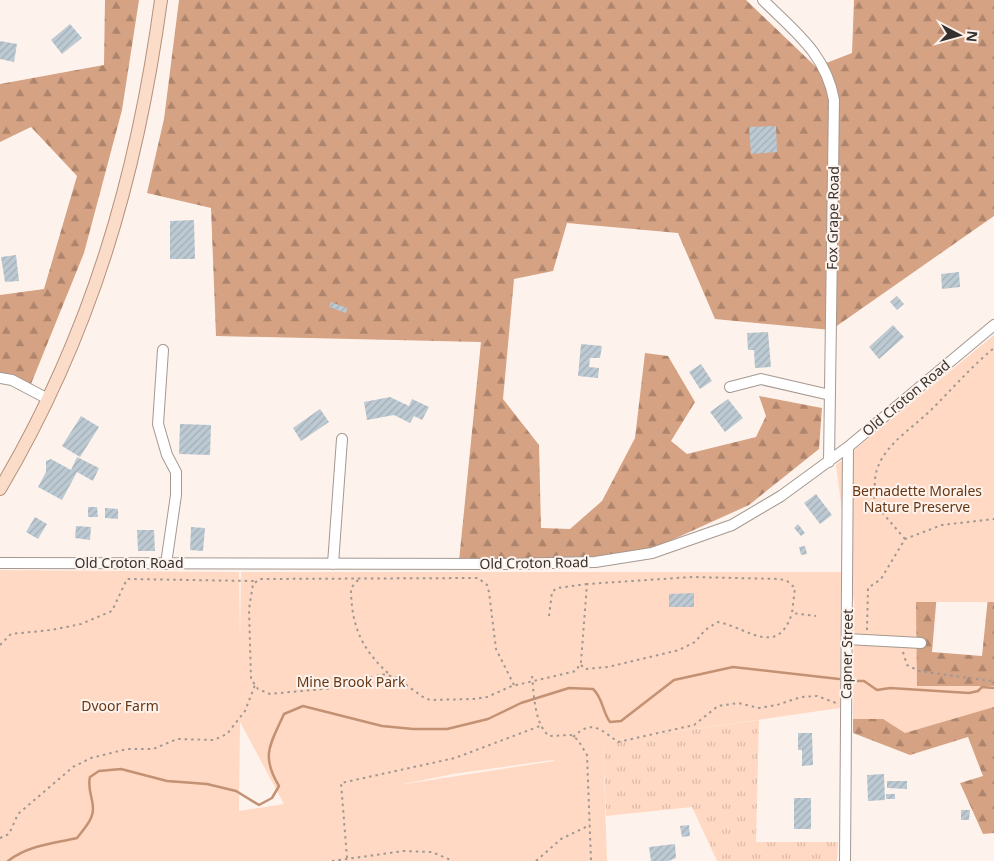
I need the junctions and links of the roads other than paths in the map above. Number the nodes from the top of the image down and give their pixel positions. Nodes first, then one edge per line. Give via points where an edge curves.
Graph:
1 (160, 0) edge
2 (763, 0) edge
3 (994, 325) edge
4 (163, 350) dead end
5 (0, 378) edge
6 (730, 387) dead end
7 (830, 395) junction
8 (48, 399) junction
9 (342, 439) dead end
10 (848, 446) junction
11 (828, 462) junction
12 (0, 489) edge
13 (0, 563) edge
14 (166, 564) junction
15 (333, 564) junction
16 (847, 639) junction
17 (921, 644) dead end
18 (845, 861) edge

1 - 8 main road via 142,121 114,233 79,329
2 - 7 street, Fox Grape Road via 821,61 834,100
3 - 10 street, Old Croton Road
4 - 14 street via 158,424 176,472
5 - 8 street via 12,380
6 - 7 street via 761,380
7 - 11 street, Fox Grape Road
8 - 12 main road
9 - 15 street
10 - 11 street, Old Croton Road
10 - 16 street, Capner Street
11 - 15 street, Old Croton Road via 732,525 652,553 566,563
13 - 14 street, Old Croton Road
14 - 15 street, Old Croton Road
16 - 17 street
16 - 18 street, Capner Street

